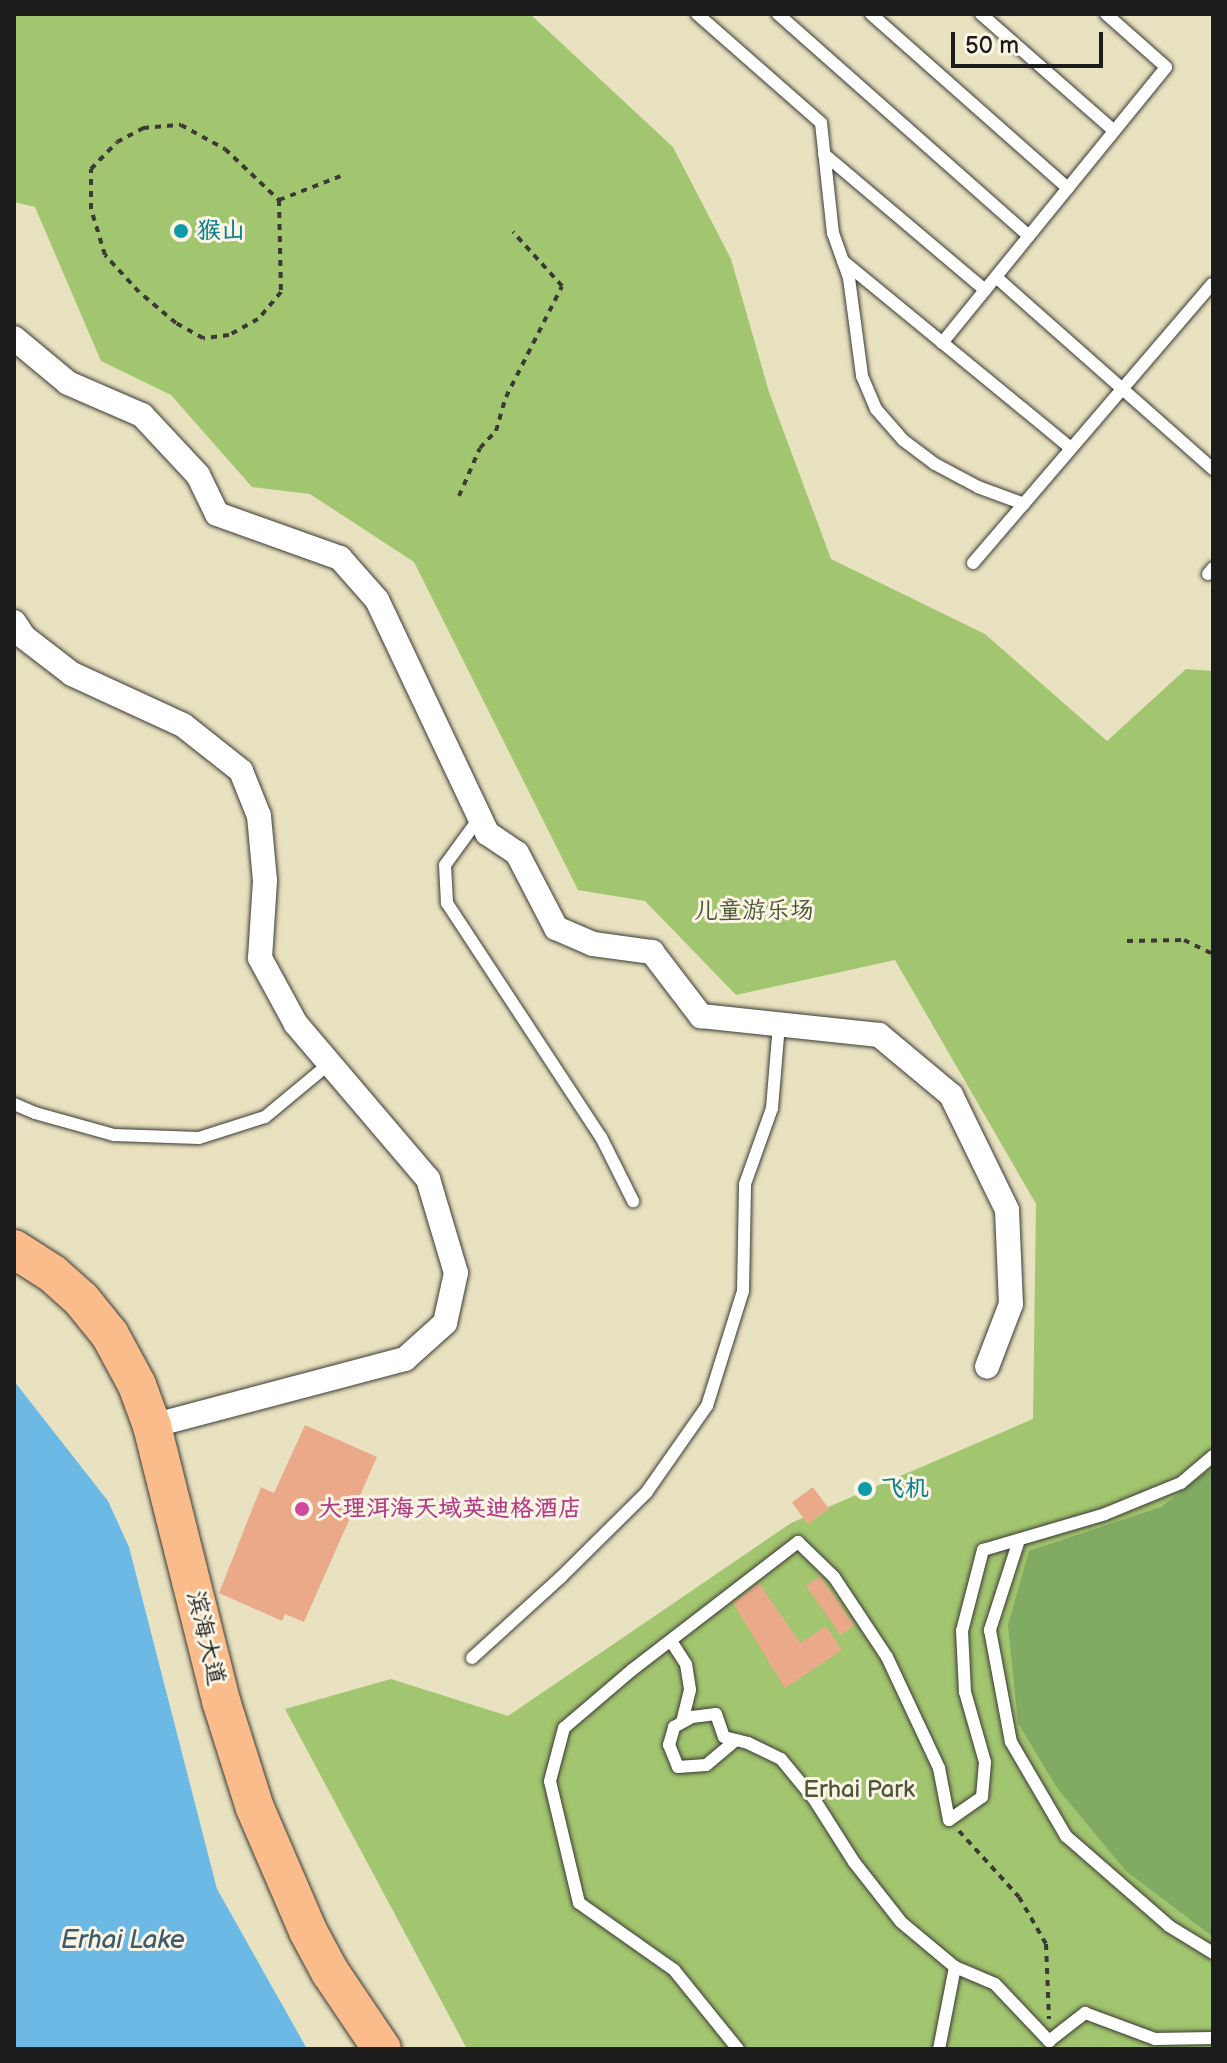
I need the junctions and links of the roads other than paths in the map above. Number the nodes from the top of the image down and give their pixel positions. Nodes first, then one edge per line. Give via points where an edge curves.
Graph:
1 (697, 14) edge
2 (778, 14) edge
3 (871, 14) edge
4 (981, 14) edge
5 (1106, 14) edge
6 (1114, 131) junction
7 (824, 154) junction
8 (1068, 188) junction
9 (1029, 236) junction
10 (840, 259) junction
11 (996, 277) junction
12 (1212, 284) edge
13 (985, 290) junction
14 (14, 338) edge
15 (942, 343) junction
16 (1122, 389) junction
17 (1071, 448) junction
18 (1213, 469) edge
19 (1024, 504) junction
20 (973, 563) dead end
21 (14, 622) edge
22 (480, 817) junction
23 (779, 1025) junction
24 (330, 1063) junction
25 (14, 1104) edge
26 (633, 1201) dead end
27 (14, 1249) edge
28 (987, 1367) dead end
29 (152, 1426) junction
30 (1213, 1456) edge
31 (1019, 1540) junction
32 (671, 1641) junction
33 (472, 1658) dead end
34 (682, 1722) junction
35 (736, 1740) junction
36 (1213, 1953) edge
37 (955, 1967) junction
38 (364, 2032) edge
39 (1213, 2038) edge
40 (738, 2049) edge
41 (939, 2049) edge

1 - 7 lane via 821,123
2 - 9 lane
3 - 8 lane
4 - 6 lane
5 - 6 lane via 1166,67
6 - 8 lane
7 - 10 lane
7 - 13 lane
8 - 9 lane
9 - 11 lane
10 - 15 lane
10 - 19 lane via 849,278 862,376 882,417 935,464
11 - 13 lane
11 - 16 lane
12 - 16 lane
13 - 15 lane
14 - 22 street via 68,383 142,415 198,475 217,514 340,558 377,600
15 - 17 lane
16 - 17 lane
16 - 18 lane
17 - 19 lane
19 - 20 lane
21 - 24 street via 24,637 72,674 183,725 241,771 259,816 265,881 260,958 296,1024
22 - 23 street via 487,833 517,853 556,928 593,944 652,952 701,1016
22 - 26 lane via 445,865 447,903 601,1137
23 - 28 street via 879,1035 951,1095 1007,1210 1011,1304
23 - 33 lane via 772,1108 745,1184 743,1291 707,1406 646,1493
24 - 25 lane via 265,1117 199,1138 114,1135
24 - 29 street via 428,1179 456,1273 445,1323 405,1359
27 - 29 main road, 滨海大道 via 71,1288 101,1323 124,1358
29 - 38 main road, 滨海大道 via 221,1701 255,1808 308,1931
30 - 31 lane via 1181,1483 1105,1514
31 - 32 lane via 983,1550 962,1631 965,1692 985,1762 982,1797 949,1820 939,1768 887,1657 834,1577 798,1542
31 - 36 lane via 990,1630 1011,1742 1066,1836 1169,1926
32 - 34 lane via 686,1664 690,1690
32 - 40 lane via 564,1728 550,1781 579,1903 674,1970
34 - 35 lane via 716,1714 724,1737
34 - 35 lane via 674,1727 669,1745 678,1767 706,1765
35 - 37 lane via 781,1759 901,1922
37 - 39 lane via 995,1984 1049,2041 1085,2013 1155,2039
37 - 41 lane

